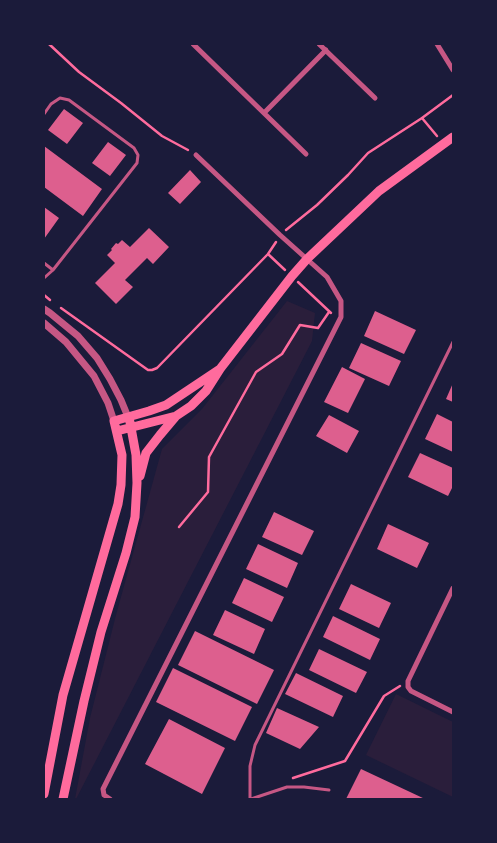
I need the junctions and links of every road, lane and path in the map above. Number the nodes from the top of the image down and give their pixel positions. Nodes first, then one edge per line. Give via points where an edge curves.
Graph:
1 (49, 44) edge
2 (193, 44) edge
3 (319, 44) edge
4 (438, 44) edge
5 (326, 50) junction
6 (453, 70) edge
7 (453, 95) edge
8 (375, 98) dead end
9 (264, 113) junction
10 (44, 114) edge
11 (422, 118) junction
12 (453, 136) edge
13 (443, 144) junction
14 (306, 154) dead end
15 (196, 155) joint
16 (280, 235) junction
17 (268, 254) junction
18 (307, 258) junction
19 (44, 263) edge
20 (53, 270) junction
21 (292, 276) junction
22 (44, 278) edge
23 (44, 295) edge
24 (50, 300) dead end
25 (57, 305) dead end
26 (44, 310) edge
27 (329, 312) junction
28 (341, 318) junction
29 (44, 323) edge
30 (453, 342) edge
31 (220, 369) junction
32 (176, 416) junction
33 (128, 417) junction
34 (114, 421) junction
35 (132, 427) junction
36 (117, 431) junction
37 (138, 484) junction
38 (179, 527) dead end
39 (453, 588) edge
40 (408, 682) junction
41 (453, 712) edge
42 (293, 778) dead end
43 (328, 790) dead end
44 (44, 794) edge
45 (63, 799) edge
46 (110, 799) edge
47 (251, 799) edge

1 - 15 path via 79,72 162,136
2 - 9 street
3 - 5 street
4 - 6 street
5 - 8 street
5 - 9 street
7 - 11 path
9 - 14 street
10 - 20 lane via 60,98 70,100 138,154 137,162
11 - 13 path
11 - 16 path via 368,153 318,204
12 - 13 main road
13 - 18 main road via 379,191
15 - 16 street
16 - 17 path
16 - 18 street
17 - 21 path
17 - 25 path via 152,370
18 - 21 main road
18 - 28 street via 327,277 341,301
19 - 20 lane
20 - 22 lane
21 - 27 path
21 - 31 main road
23 - 24 path
26 - 33 street via 78,336 96,358
27 - 28 path
27 - 38 path via 318,328 300,325 282,354 256,372 209,457 208,492
28 - 46 street via 103,789 104,795
29 - 34 street via 66,342 94,376
30 - 47 lane via 255,745 249,776
31 - 32 main road via 206,391
31 - 33 main road via 166,405
32 - 35 main road
32 - 37 main road via 146,453
33 - 34 main road
33 - 35 main road
34 - 36 main road
35 - 36 main road
35 - 37 main road
36 - 44 main road via 122,455 118,504 63,695
37 - 45 main road via 135,517 94,658
39 - 40 street
40 - 41 street via 410,692
40 - 42 path via 384,696 345,761
43 - 47 lane via 287,787

